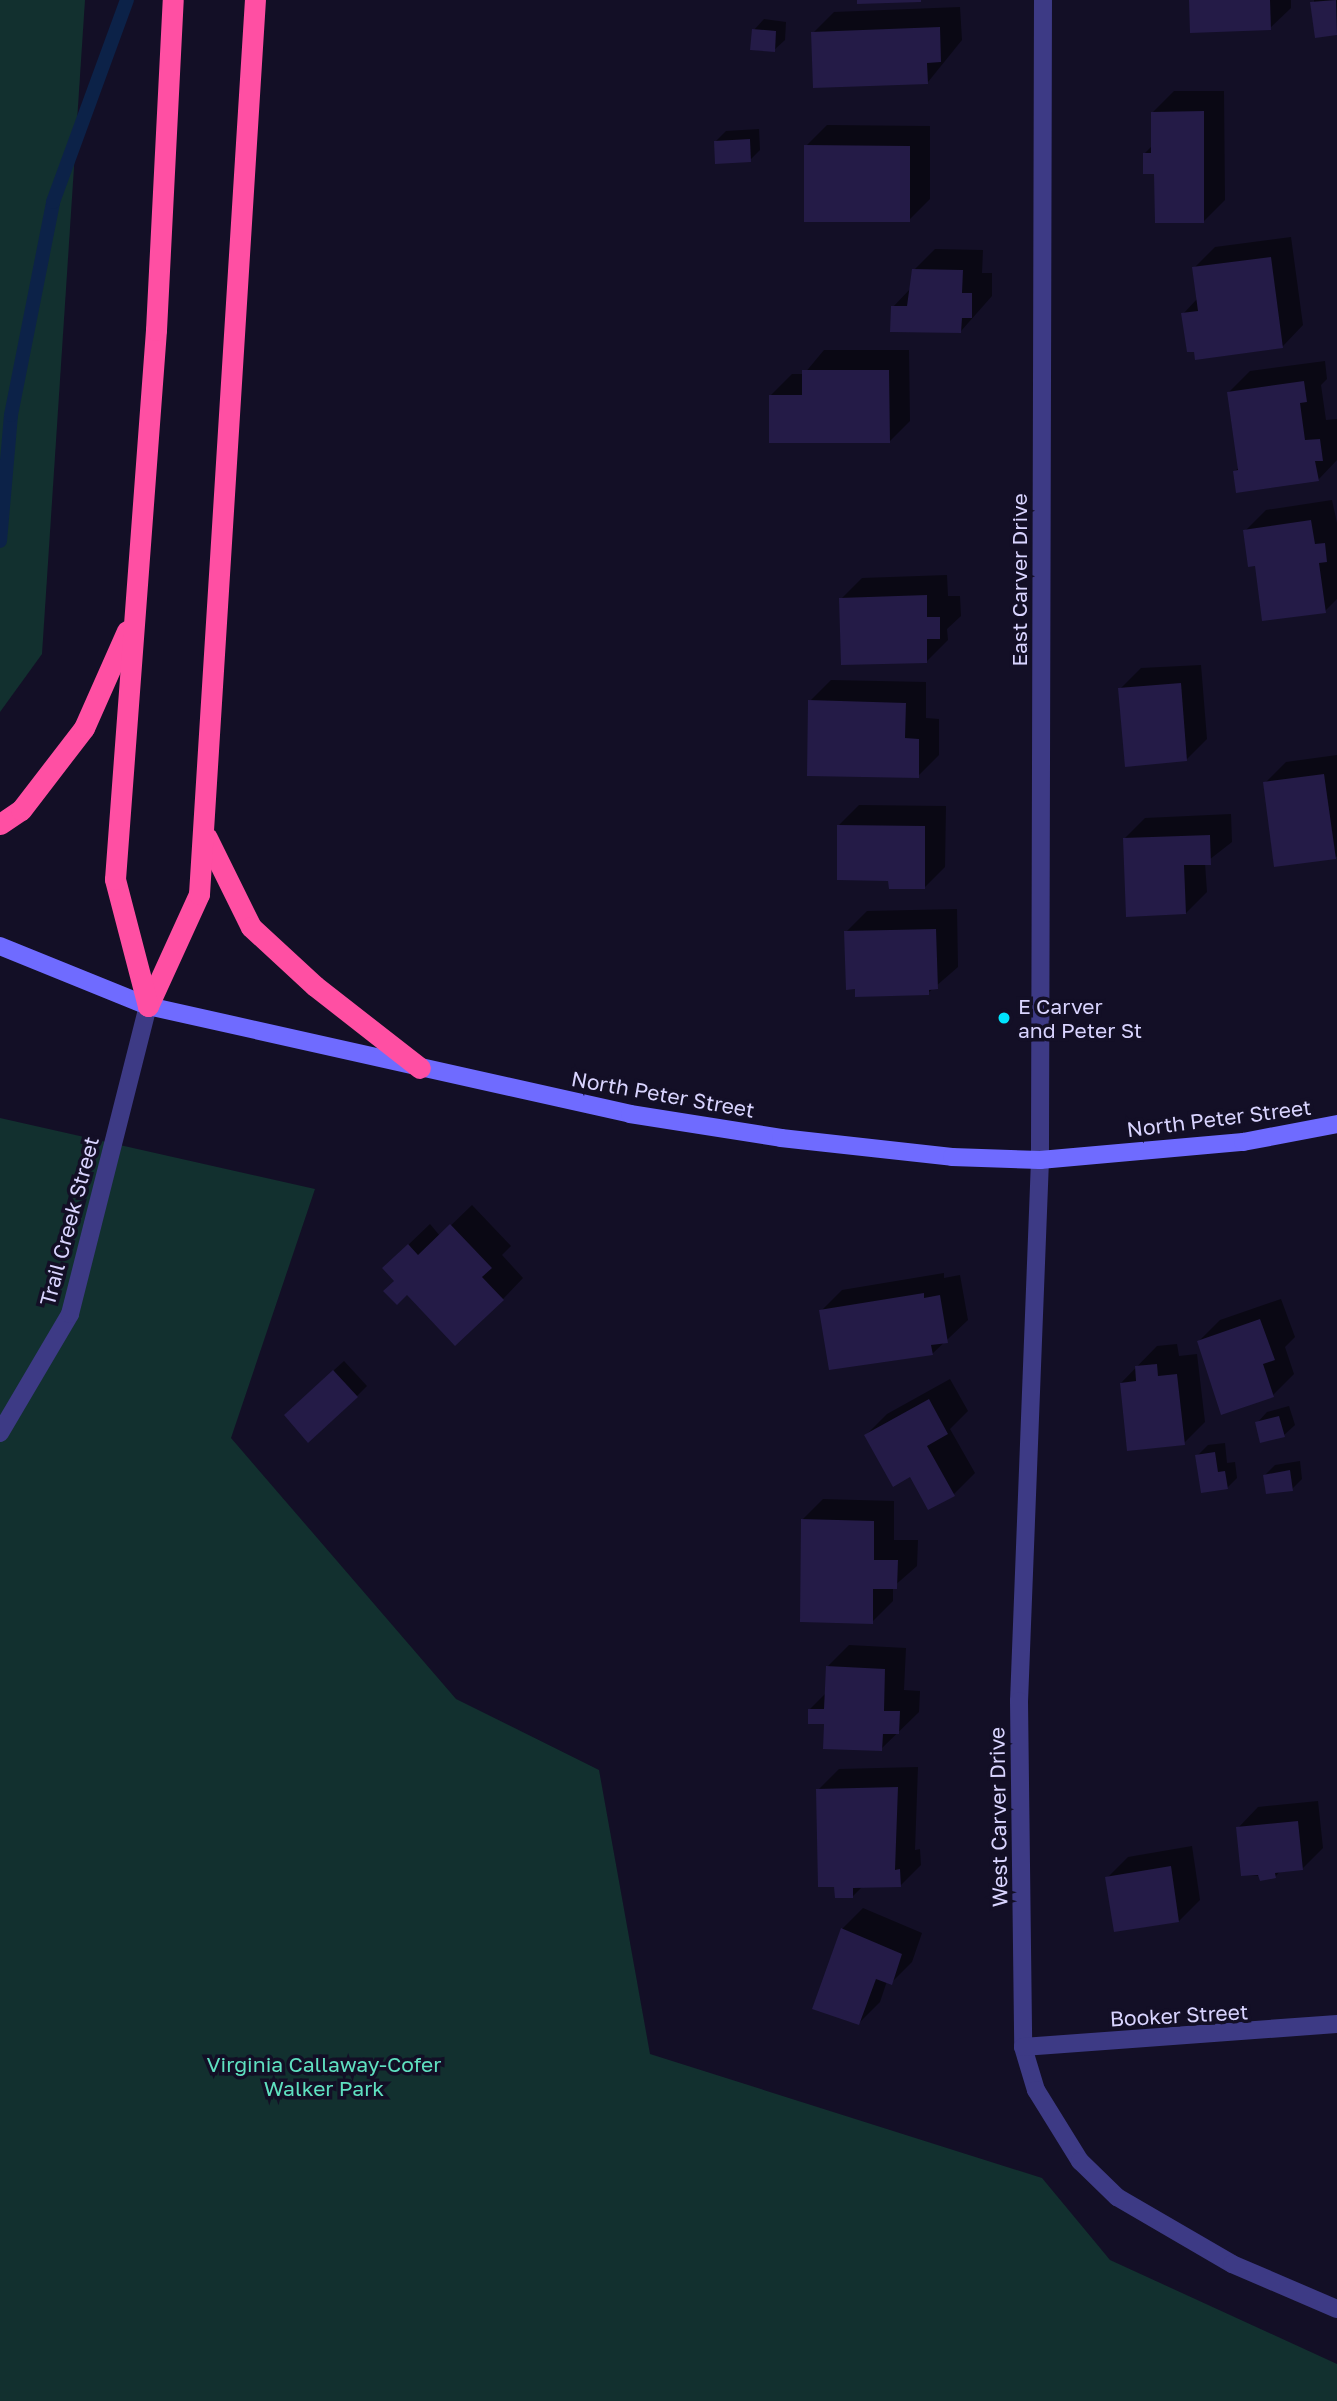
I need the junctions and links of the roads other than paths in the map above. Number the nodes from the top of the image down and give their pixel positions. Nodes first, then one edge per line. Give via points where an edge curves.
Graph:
1 (173, 0) edge
2 (254, 0) edge
3 (1044, 0) edge
4 (134, 617) junction
5 (0, 824) edge
6 (205, 833) junction
7 (0, 946) edge
8 (148, 1006) junction
9 (421, 1068) junction
10 (1337, 1124) edge
11 (1040, 1160) junction
12 (0, 1433) edge
13 (1337, 2024) edge
14 (1023, 2047) junction
15 (1337, 2309) edge

1 - 4 highway via 156,330
2 - 6 highway
3 - 11 street, East Carver Drive
4 - 5 highway via 84,728 20,810
4 - 8 highway via 115,879
6 - 8 highway via 200,894
6 - 9 highway via 222,876 251,927 315,986
7 - 8 street, North Peter Street
8 - 9 street, North Peter Street
8 - 12 street, Trail Creek Street via 69,1314
9 - 11 street, North Peter Street via 629,1114 780,1138 953,1157
10 - 11 street, North Peter Street via 1243,1142
11 - 14 street, West Carver Drive via 1019,1701
13 - 14 street, Booker Street
14 - 15 street, West Carver Drive via 1036,2090 1080,2161 1117,2197 1232,2264

